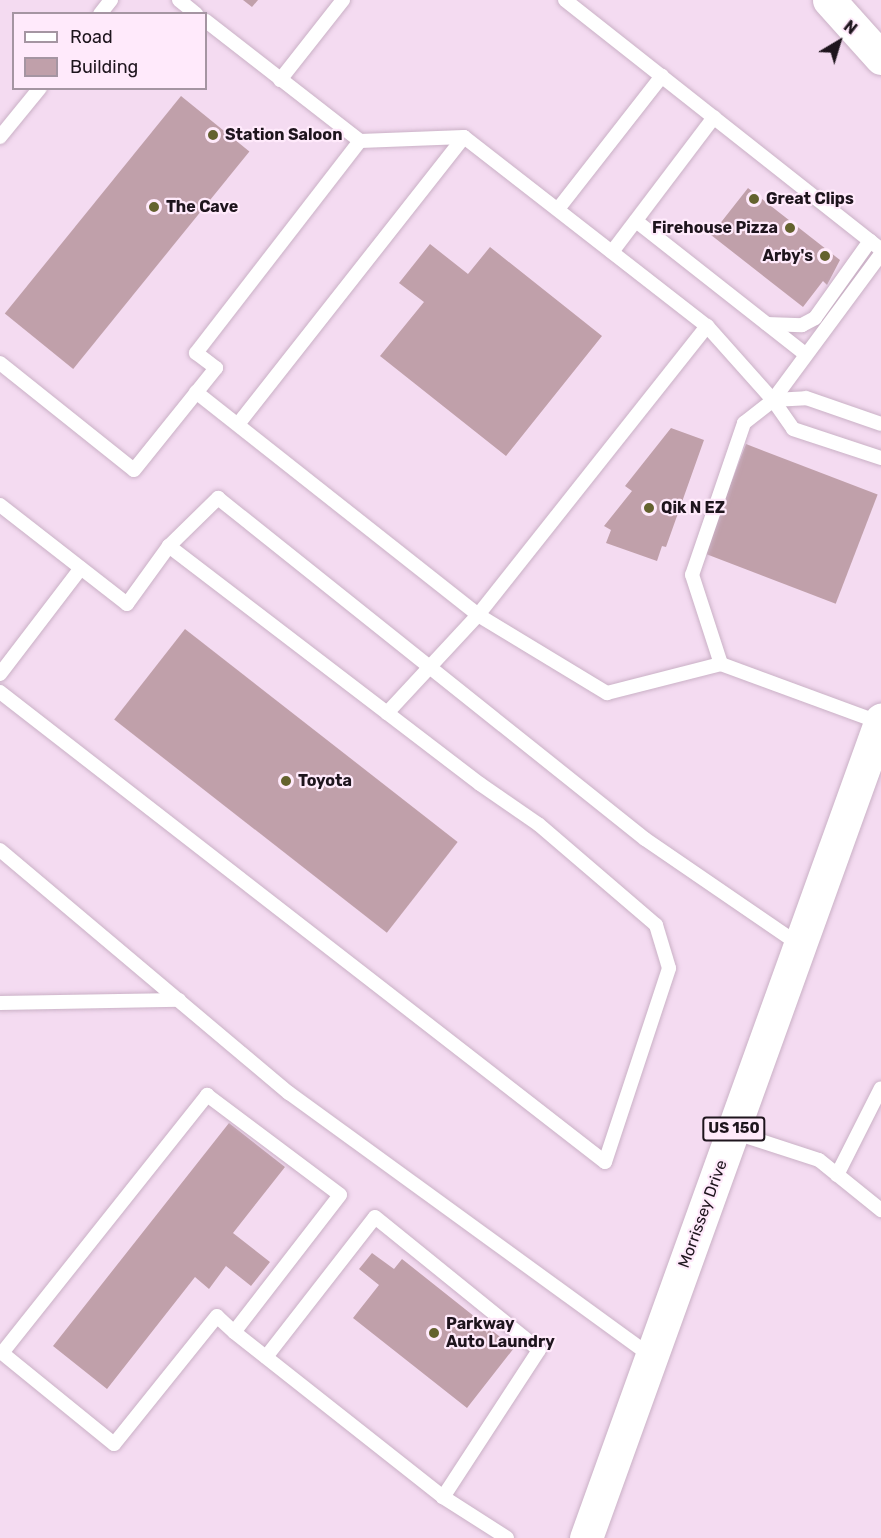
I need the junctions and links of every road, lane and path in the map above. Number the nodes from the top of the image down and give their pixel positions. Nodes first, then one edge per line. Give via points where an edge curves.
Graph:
1 (111, 0) edge
2 (179, 0) edge
3 (343, 0) edge
4 (566, 0) edge
5 (828, 0) edge
6 (102, 12) edge
7 (194, 12) edge
8 (207, 22) edge
9 (881, 38) edge
10 (881, 58) edge
11 (662, 76) junction
12 (280, 80) junction
13 (38, 90) edge
14 (714, 117) junction
15 (0, 137) edge
16 (464, 137) junction
17 (360, 141) junction
18 (558, 209) junction
19 (636, 221) junction
20 (877, 248) edge
21 (612, 252) junction
22 (767, 324) junction
23 (707, 326) junction
24 (806, 355) junction
25 (0, 363) edge
26 (196, 392) junction
27 (773, 400) junction
28 (238, 424) junction
29 (881, 424) edge
30 (881, 458) edge
31 (0, 505) edge
32 (170, 546) junction
33 (81, 568) junction
34 (478, 615) junction
35 (721, 664) junction
36 (429, 668) junction
37 (0, 674) edge
38 (0, 692) edge
39 (387, 713) junction
40 (881, 722) edge
41 (0, 850) edge
42 (801, 945) junction
43 (179, 1000) junction
44 (0, 1003) edge
45 (881, 1088) edge
46 (733, 1132) junction
47 (837, 1175) junction
48 (881, 1210) edge
49 (234, 1332) junction
50 (651, 1356) junction
51 (266, 1357) junction
52 (444, 1497) junction
53 (507, 1538) edge
54 (586, 1538) edge

1 - 6 lane
2 - 7 lane
3 - 12 lane
4 - 11 lane
5 - 9 main road
5 - 10 main road
8 - 12 lane
11 - 14 lane
11 - 18 lane
12 - 17 lane
13 - 15 lane
14 - 19 lane
14 - 20 lane
16 - 17 lane
16 - 18 lane
16 - 28 lane
17 - 26 lane via 196,353 216,368
18 - 21 lane
19 - 21 lane
19 - 22 lane
20 - 22 lane via 815,318 802,325
20 - 24 lane
21 - 23 lane
22 - 24 lane
23 - 27 lane
23 - 34 lane
24 - 27 lane
25 - 26 lane via 134,470
26 - 28 lane
27 - 29 lane via 806,398
27 - 30 lane via 793,429
27 - 35 lane via 744,423 692,575
28 - 34 lane
31 - 33 lane
32 - 33 lane via 127,604
32 - 36 lane via 218,498
32 - 39 lane
33 - 37 lane
34 - 35 lane via 607,693
34 - 36 lane
35 - 40 lane
36 - 39 lane
36 - 42 lane via 645,839
38 - 39 lane via 605,1162 669,968 656,925 538,824
40 - 42 main road, Morrissey Drive / US 150
41 - 43 lane
42 - 46 main road, Morrissey Drive / US 150
43 - 44 lane
43 - 50 lane via 289,1093
45 - 47 lane
46 - 47 lane via 819,1160
46 - 50 main road, Morrissey Drive / US 150
47 - 48 lane
49 - 49 lane via 340,1195 207,1095 2,1353 114,1444 217,1316
49 - 51 lane
50 - 54 main road, Morrissey Drive / US 150
51 - 52 lane
51 - 52 lane via 375,1217 539,1350
52 - 53 lane

